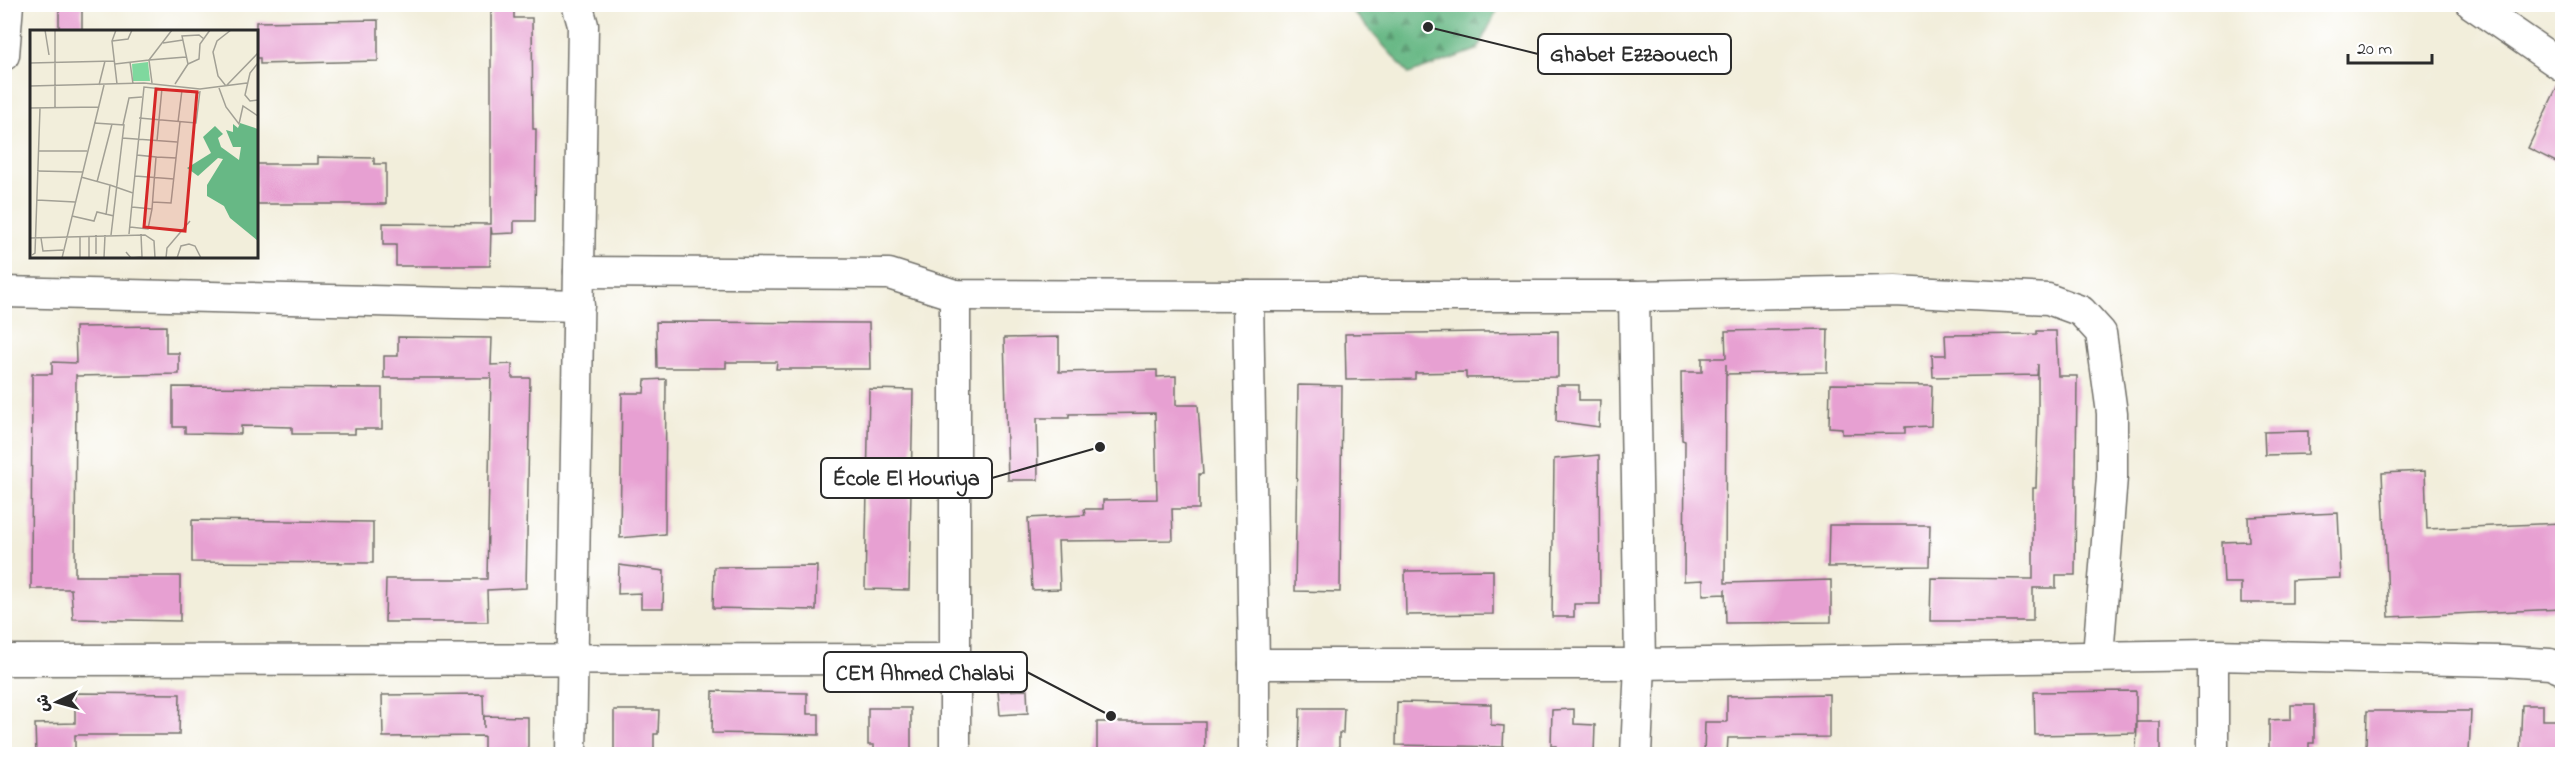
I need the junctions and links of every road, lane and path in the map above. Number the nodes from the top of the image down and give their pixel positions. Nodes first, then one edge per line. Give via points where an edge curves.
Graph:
1 (8, 4) edge
2 (577, 4) edge
3 (2472, 4) edge
4 (4, 55) edge
5 (2562, 66) edge
6 (579, 272) junction
7 (4, 292) edge
8 (955, 295) junction
9 (1248, 296) junction
10 (1634, 296) junction
11 (579, 306) junction
12 (2213, 655) junction
13 (2098, 656) junction
14 (956, 659) junction
15 (4, 660) edge
16 (573, 660) junction
17 (1254, 664) junction
18 (1640, 664) junction
19 (2562, 669) edge
20 (571, 754) edge
21 (956, 754) edge
22 (1254, 754) edge
23 (1636, 754) edge
24 (2213, 754) edge

1 - 4 street
2 - 6 street via 583,25
3 - 5 street
6 - 8 street via 888,274
6 - 11 street
7 - 11 street
8 - 9 street
8 - 14 street
9 - 10 street
9 - 17 street
10 - 13 street via 1895,291 2048,299 2081,311 2101,333 2112,413 2112,477
10 - 18 street
11 - 16 street
12 - 13 street
12 - 19 street via 2502,661 2550,664
12 - 24 street
13 - 18 street
14 - 16 street
14 - 21 street
15 - 16 street
16 - 20 street
17 - 18 street
17 - 22 street
18 - 23 street

